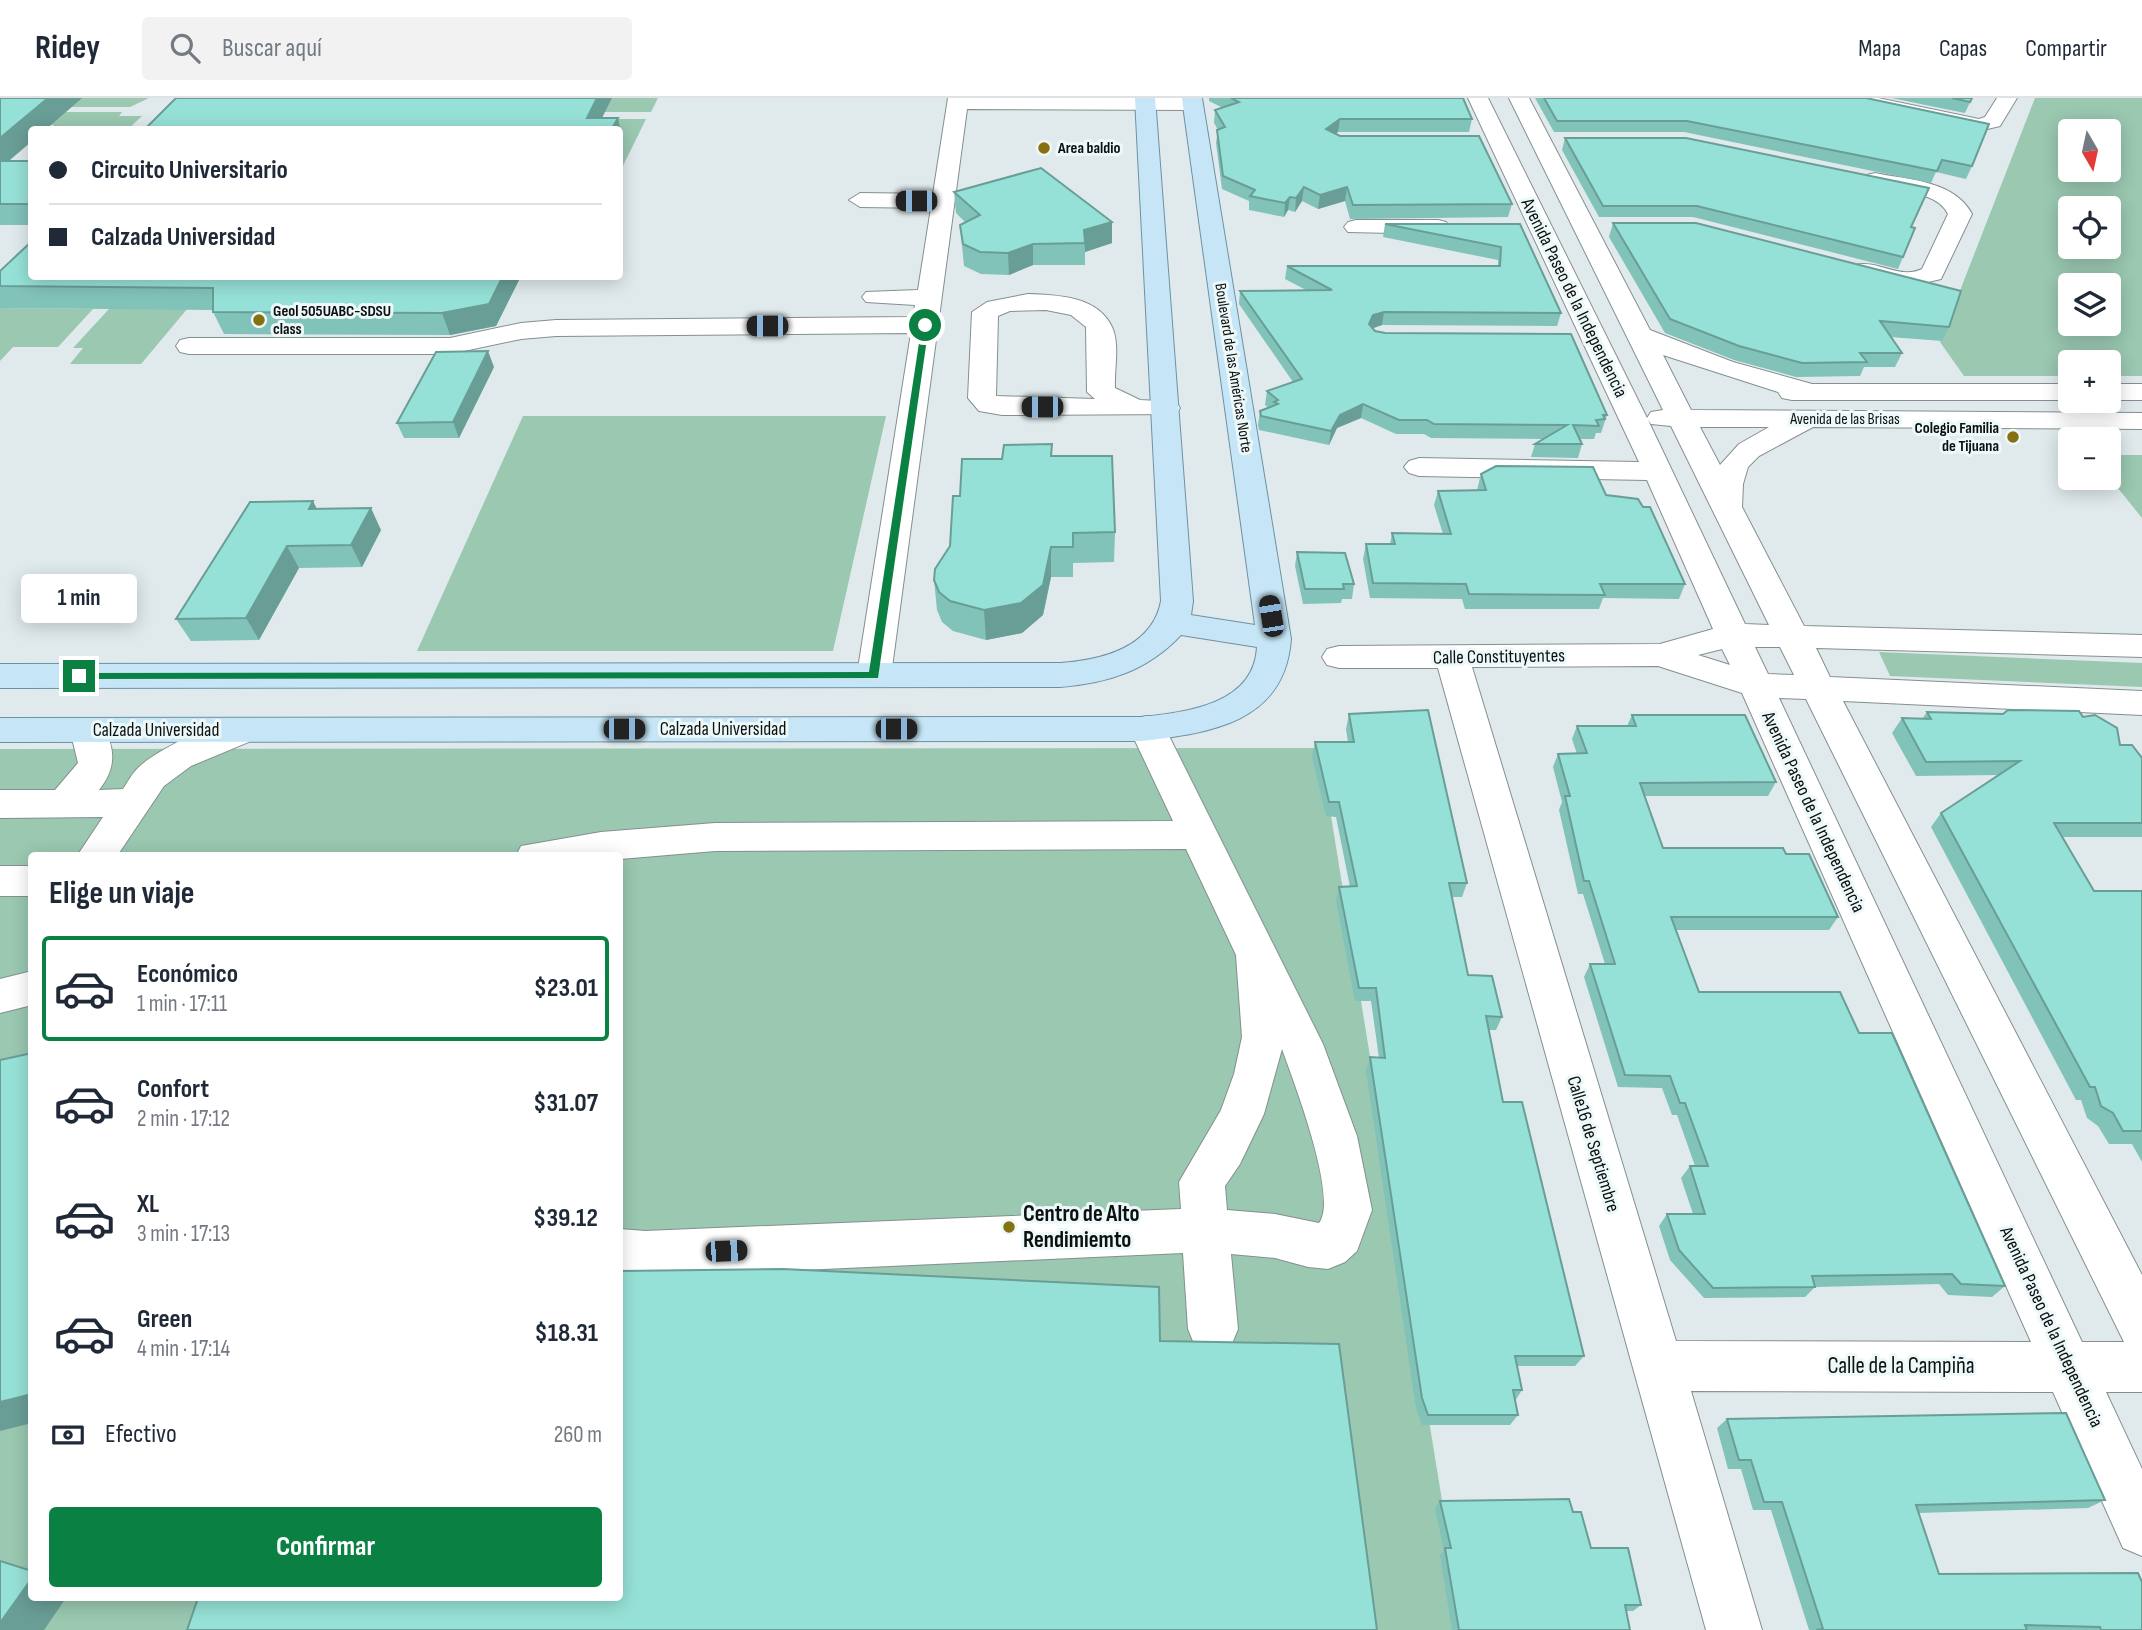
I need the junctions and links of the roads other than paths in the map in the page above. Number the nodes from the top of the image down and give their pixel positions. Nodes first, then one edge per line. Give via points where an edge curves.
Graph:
1 (1478, 98) edge
2 (1519, 98) edge
3 (1848, 98) edge
4 (2007, 98) edge
5 (958, 101) edge
6 (1146, 101) edge
7 (1192, 101) edge
8 (1471, 139) edge
9 (1497, 139) junction
10 (1539, 139) junction
11 (1566, 140) edge
12 (1859, 176) edge
13 (860, 201) dead end
14 (943, 201) junction
15 (1611, 226) edge
16 (1356, 227) dead end
17 (1461, 227) edge
18 (1513, 227) edge
19 (1539, 227) junction
20 (1584, 227) junction
21 (1845, 265) edge
22 (875, 297) dead end
23 (927, 312) junction
24 (1639, 335) junction
25 (1564, 337) edge
26 (1592, 337) junction
27 (189, 346) dead end
28 (1812, 392) junction
29 (2058, 392) edge
30 (2121, 392) edge
31 (2142, 392) edge
32 (1155, 403) junction
33 (1627, 406) junction
34 (1676, 406) junction
35 (1834, 419) junction
36 (2142, 421) edge
37 (1419, 467) dead end
38 (1656, 471) junction
39 (1728, 505) junction
40 (1173, 623) junction
41 (1731, 635) junction
42 (1791, 635) junction
43 (1274, 639) junction
44 (2142, 646) edge
45 (1660, 655) junction
46 (1339, 657) dead end
47 (1452, 657) junction
48 (874, 675) junction
49 (0, 676) edge
50 (1754, 685) junction
51 (1817, 687) junction
52 (2142, 704) edge
53 (1147, 728) junction
54 (0, 730) edge
55 (88, 730) junction
56 (244, 730) junction
57 (65, 803) junction
58 (131, 803) junction
59 (0, 804) edge
60 (1201, 835) junction
61 (99, 852) edge
62 (562, 852) edge
63 (0, 881) edge
64 (28, 881) edge
65 (1256, 955) junction
66 (28, 989) edge
67 (0, 996) edge
68 (1206, 1230) junction
69 (623, 1252) edge
70 (2142, 1326) edge
71 (1213, 1329) dead end
72 (1660, 1366) junction
73 (2070, 1367) junction
74 (2142, 1367) edge
75 (2142, 1529) edge
76 (1734, 1630) edge

1 - 9 street, Avenida Paseo de la Independencia
2 - 10 street, Avenida Paseo de la Independencia
3 - 4 street via 1979,125 1993,122
5 - 6 street
5 - 14 street
6 - 7 street
6 - 32 main road
7 - 43 main road, Boulevard de las Américas Norte
8 - 9 street
9 - 10 street
9 - 19 street, Avenida Paseo de la Independencia
10 - 11 street
10 - 20 street, Avenida Paseo de la Independencia
12 - 21 street via 1939,194 1956,204 1960,214 1926,278 1898,279
13 - 14 street
14 - 23 street
15 - 20 street
16 - 17 street
18 - 19 street
19 - 26 street, Avenida Paseo de la Independencia
20 - 24 street, Avenida Paseo de la Independencia
22 - 23 street
23 - 27 street via 556,328 430,347
23 - 48 street
24 - 28 street via 1744,377
24 - 34 street, Avenida Paseo de la Independencia
25 - 26 street
26 - 33 street, Avenida Paseo de la Independencia
28 - 29 street, Avenida de las Brisas
28 - 34 street, Avenida de las Brisas
30 - 31 street
32 - 32 street via 989,405 982,398 985,312 1004,303 1047,302 1089,314 1099,326 1101,392
32 - 40 main road via 1177,601
33 - 34 street, Avenida de las Brisas
33 - 38 street, Avenida Paseo de la Independencia
34 - 35 street, Avenida de las Brisas
34 - 39 street, Avenida Paseo de la Independencia
35 - 36 street, Avenida de las Brisas
35 - 39 street via 1801,425 1756,445 1730,476
37 - 38 street
38 - 41 street, Avenida Paseo de la Independencia
39 - 42 street, Avenida Paseo de la Independencia
40 - 43 main road
40 - 48 main road via 1149,650 1087,674
41 - 42 street, Calle Constituyentes
41 - 45 street, Calle Constituyentes
41 - 50 street, Avenida Paseo de la Independencia
42 - 44 street, Calle Constituyentes
42 - 51 street, Avenida Paseo de la Independencia
43 - 53 main road, Calzada Universidad via 1271,666 1256,689 1234,707 1208,719
45 - 47 street, Calle Constituyentes
45 - 50 street, Calle Constituyentes
46 - 47 street, Calle Constituyentes
47 - 72 street, Calle16 de Septiembre via 1558,1032
48 - 49 main road
50 - 51 street, Calle Constituyentes
50 - 73 street, Avenida Paseo de la Independencia
51 - 52 street, Calle Constituyentes
51 - 70 street, Avenida Paseo de la Independencia
53 - 56 main road, Calzada Universidad
53 - 60 street
54 - 55 main road, Calzada Universidad
55 - 56 main road, Calzada Universidad
55 - 57 street via 99,754 96,767
56 - 58 street via 178,757 151,777
57 - 58 street
57 - 59 street
58 - 61 street
60 - 62 street via 715,836
60 - 65 street
63 - 64 street
65 - 68 street via 1263,1037 1242,1114 1202,1182
65 - 68 street via 1302,1044 1335,1136 1349,1210 1340,1235 1328,1246
66 - 67 street
68 - 69 street
68 - 71 street
72 - 73 street, Calle de la Campiña
72 - 76 street, Calle16 de Septiembre
73 - 74 street, Calle de la Campiña
73 - 75 street, Avenida Paseo de la Independencia

